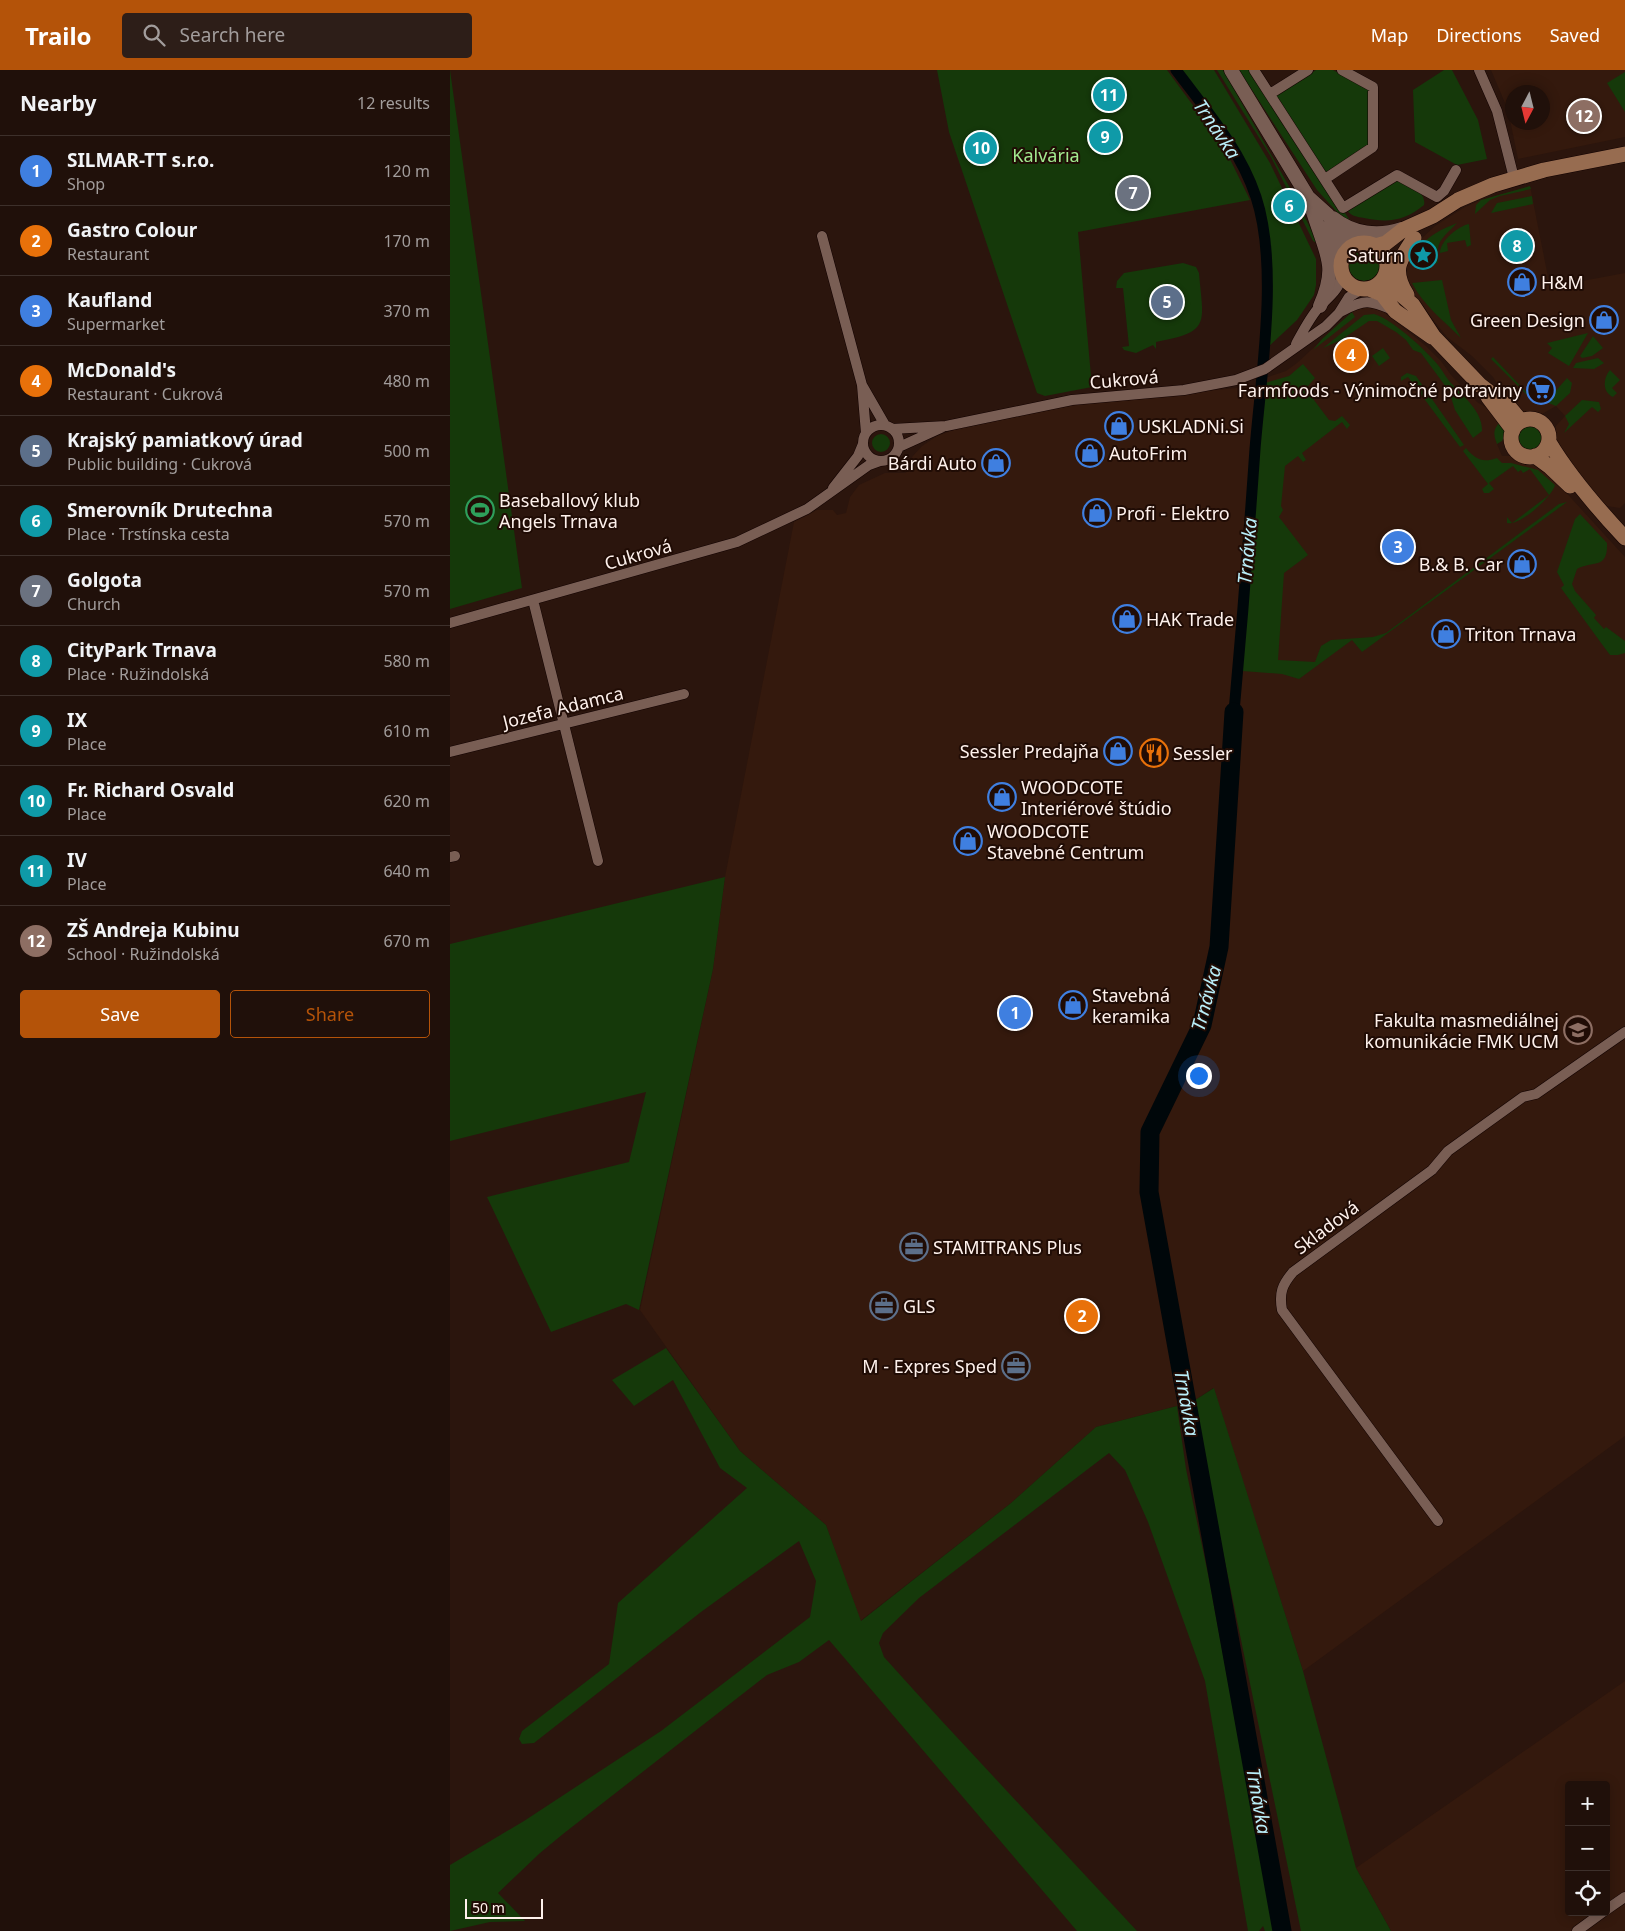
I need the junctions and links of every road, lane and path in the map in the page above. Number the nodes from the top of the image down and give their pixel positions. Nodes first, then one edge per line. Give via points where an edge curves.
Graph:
1 (1231, 70) edge
2 (1254, 70) edge
3 (1308, 70) edge
4 (1342, 70) edge
5 (1479, 70) edge
6 (1270, 94) junction
7 (1625, 154) edge
8 (1456, 170) dead end
9 (1514, 178) junction
10 (1325, 179) junction
11 (1308, 196) junction
12 (1328, 214) junction
13 (1317, 224) junction
14 (1409, 233) junction
15 (822, 236) dead end
16 (1368, 245) junction
17 (1342, 267) junction
18 (1386, 270) junction
19 (1365, 289) junction
20 (1412, 304) junction
21 (1320, 306) junction
22 (1395, 311) junction
23 (1339, 313) junction
24 (1434, 337) junction
25 (1296, 345) junction
26 (862, 385) junction
27 (1517, 425) junction
28 (946, 426) junction
29 (889, 427) junction
30 (866, 433) junction
31 (1549, 442) junction
32 (863, 444) junction
33 (899, 446) junction
34 (1535, 456) junction
35 (880, 461) junction
36 (828, 495) junction
37 (1596, 507) junction
38 (1625, 538) edge
39 (533, 600) junction
40 (450, 623) edge
41 (684, 694) dead end
42 (564, 724) junction
43 (450, 752) edge
44 (598, 861) dead end
45 (1625, 1032) edge
46 (1438, 1521) dead end
47 (1625, 1897) edge
48 (1610, 1907) edge
49 (1598, 1916) edge
50 (1577, 1931) edge

1 - 11 street
2 - 6 street
3 - 6 street
4 - 10 street via 1373,87 1373,147
5 - 9 street via 1497,111
6 - 10 street
7 - 9 main road
8 - 10 street via 1437,197 1397,175 1343,208
9 - 14 main road via 1468,195
11 - 12 street
11 - 13 street
12 - 14 street via 1344,226 1365,232
12 - 16 street via 1344,237
13 - 17 street via 1337,248
13 - 21 street via 1330,261 1328,288
14 - 16 main road
14 - 18 main road
14 - 20 main road via 1398,269 1399,280
15 - 26 street
16 - 17 main road via 1351,248
16 - 18 main road via 1383,254
17 - 19 main road via 1351,286
17 - 21 street, Cukrová via 1334,295
18 - 19 main road via 1379,284
18 - 20 main road via 1391,286
19 - 22 main road via 1382,294
19 - 23 street, Cukrová via 1350,297
20 - 24 main road
21 - 25 street, Cukrová
22 - 23 street, Cukrová via 1366,301
22 - 24 main road
23 - 25 street, Cukrová via 1326,326
24 - 27 main road
25 - 28 street, Cukrová via 1275,362 1244,377 1184,390 1072,400
26 - 29 street
26 - 30 street
27 - 31 main road via 1531,418 1541,422 1548,431
27 - 34 main road via 1511,439 1516,450 1526,457
28 - 29 street, Cukrová
28 - 33 street, Cukrová
29 - 30 street via 872,427
29 - 33 street via 897,434
30 - 32 street
31 - 34 main road via 1544,451
31 - 37 main road
32 - 35 street via 870,457
32 - 36 street, Cukrová via 858,456
33 - 35 street via 891,458
34 - 37 main road
35 - 36 street, Cukrová via 869,465
36 - 39 street, Cukrová via 790,518 737,542
37 - 38 main road
39 - 40 street, Cukrová
39 - 42 street
41 - 42 street, Jozefa Adamca
42 - 43 street, Jozefa Adamca
42 - 44 street
45 - 46 street, Skladová via 1536,1094 1523,1097 1448,1151 1432,1170 1293,1272 1284,1283 1280,1296 1282,1310
47 - 48 street
49 - 50 street

